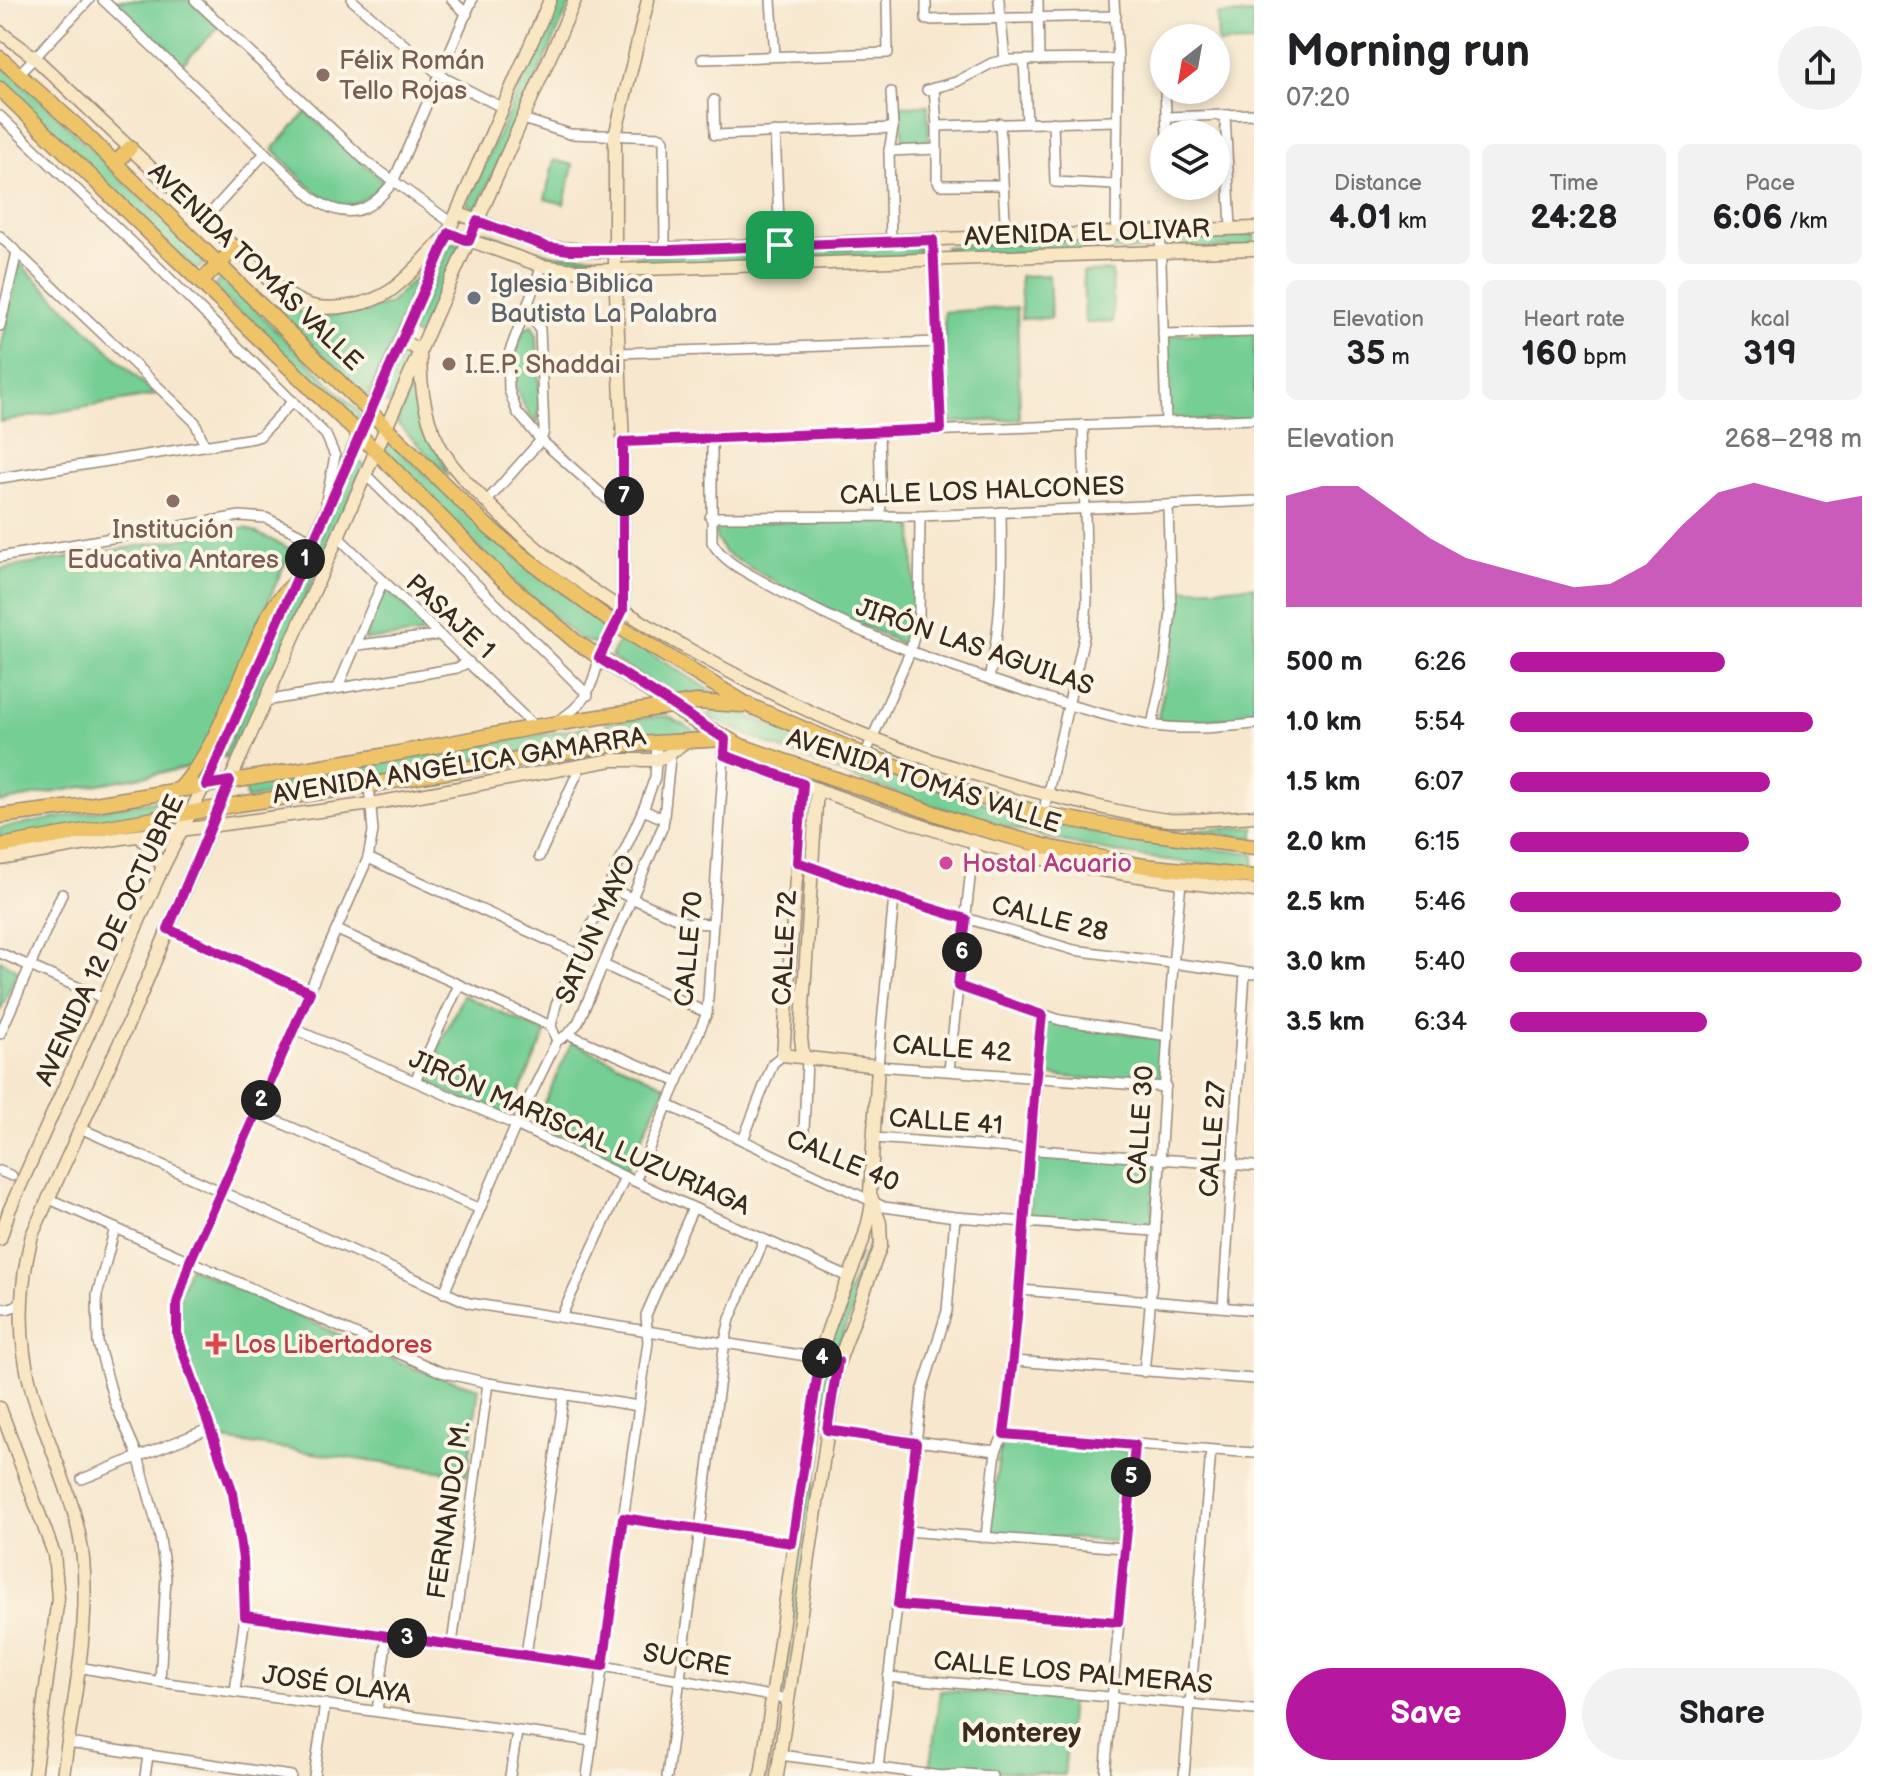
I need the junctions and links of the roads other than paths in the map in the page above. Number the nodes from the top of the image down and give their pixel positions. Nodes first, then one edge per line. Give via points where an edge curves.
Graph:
1 (89, 0) edge
2 (103, 0) edge
3 (195, 0) edge
4 (352, 0) edge
5 (452, 0) edge
6 (472, 0) edge
7 (550, 0) edge
8 (575, 0) edge
9 (648, 0) edge
10 (771, 0) edge
11 (887, 0) edge
12 (926, 0) edge
13 (999, 0) edge
14 (1038, 0) edge
15 (1114, 0) edge
16 (467, 14) junction
17 (1116, 16) junction
18 (1000, 18) junction
19 (1039, 18) junction
20 (0, 32) edge
21 (775, 56) junction
22 (34, 57) junction
23 (0, 58) edge
24 (702, 59) dead end
25 (1118, 59) junction
26 (1005, 60) junction
27 (1024, 60) junction
28 (1039, 60) junction
29 (19, 74) junction
30 (441, 76) junction
31 (0, 89) edge
32 (891, 92) dead end
33 (714, 100) dead end
34 (1166, 104) edge
35 (503, 108) junction
36 (1254, 114) edge
37 (1225, 115) junction
38 (0, 116) edge
39 (1166, 117) junction
40 (523, 119) junction
41 (1166, 120) edge
42 (1115, 121) junction
43 (1053, 122) junction
44 (1000, 123) junction
45 (1027, 123) junction
46 (937, 126) junction
47 (893, 128) junction
48 (775, 132) junction
49 (615, 136) junction
50 (130, 148) junction
51 (937, 149) junction
52 (889, 151) junction
53 (265, 153) junction
54 (116, 163) junction
55 (393, 182) junction
56 (1002, 185) junction
57 (1115, 185) junction
58 (205, 219) junction
59 (477, 221) junction
60 (453, 223) junction
61 (1231, 228) junction
62 (1254, 228) edge
63 (1160, 230) junction
64 (1116, 232) junction
65 (0, 236) edge
66 (1006, 238) junction
67 (933, 240) junction
68 (469, 241) junction
69 (891, 242) junction
70 (780, 245) junction
71 (236, 247) junction
72 (1254, 249) edge
73 (665, 250) junction
74 (614, 251) junction
75 (17, 252) junction
76 (1160, 252) junction
77 (935, 259) junction
78 (219, 264) junction
79 (542, 266) junction
80 (615, 271) junction
81 (201, 282) junction
82 (524, 317) junction
83 (0, 326) edge
84 (1254, 332) edge
85 (1163, 334) junction
86 (401, 341) junction
87 (939, 342) junction
88 (420, 350) junction
89 (618, 353) junction
90 (293, 401) junction
91 (370, 411) junction
92 (1254, 419) edge
93 (1166, 422) junction
94 (1083, 425) junction
95 (385, 426) junction
96 (941, 429) junction
97 (879, 432) junction
98 (359, 435) junction
99 (712, 438) junction
100 (541, 440) junction
101 (623, 442) junction
102 (205, 446) junction
103 (375, 450) junction
104 (365, 474) junction
105 (0, 478) edge
106 (487, 501) junction
107 (1254, 501) edge
108 (1168, 506) junction
109 (1085, 510) junction
110 (1001, 512) junction
111 (324, 514) junction
112 (624, 514) junction
113 (881, 516) junction
114 (920, 516) junction
115 (710, 517) junction
116 (337, 536) junction
117 (313, 541) junction
118 (0, 557) edge
119 (383, 581) junction
120 (294, 584) junction
121 (623, 610) junction
122 (616, 625) junction
123 (440, 635) junction
124 (358, 645) junction
125 (910, 652) junction
126 (599, 658) junction
127 (469, 662) junction
128 (989, 679) junction
129 (338, 687) junction
130 (588, 695) junction
131 (265, 701) junction
132 (748, 705) junction
133 (1069, 705) junction
134 (673, 706) junction
135 (553, 724) junction
136 (1254, 724) edge
137 (1152, 725) junction
138 (535, 727) junction
139 (725, 739) junction
140 (872, 739) junction
141 (671, 746) junction
142 (611, 752) junction
143 (724, 755) junction
144 (865, 755) junction
145 (656, 760) junction
146 (581, 765) junction
147 (230, 781) junction
148 (803, 784) junction
149 (206, 785) junction
150 (369, 785) junction
151 (180, 789) junction
152 (817, 789) junction
153 (1047, 794) junction
154 (371, 804) junction
155 (220, 807) junction
156 (643, 810) junction
157 (191, 813) junction
158 (1043, 814) junction
159 (0, 816) edge
160 (1254, 816) edge
161 (664, 819) junction
162 (211, 827) junction
163 (182, 830) junction
164 (140, 836) junction
165 (974, 841) junction
166 (0, 846) edge
167 (1254, 847) edge
168 (539, 857) dead end
169 (368, 858) junction
170 (0, 859) edge
171 (797, 862) junction
172 (163, 867) junction
173 (810, 869) junction
174 (1254, 877) edge
175 (1181, 883) junction
176 (607, 887) junction
177 (1254, 891) edge
178 (62, 894) dead end
179 (894, 897) junction
180 (634, 898) junction
181 (966, 919) junction
182 (713, 924) junction
183 (168, 929) junction
184 (337, 930) junction
185 (0, 953) edge
186 (578, 954) junction
187 (1172, 964) junction
188 (604, 965) junction
189 (31, 966) junction
190 (1250, 974) edge
191 (459, 985) junction
192 (958, 986) junction
193 (310, 992) junction
194 (105, 999) junction
195 (707, 1013) junction
196 (1042, 1015) junction
197 (551, 1026) junction
198 (294, 1029) junction
199 (0, 1034) edge
200 (568, 1034) junction
201 (784, 1035) junction
202 (1169, 1036) junction
203 (801, 1038) junction
204 (557, 1041) junction
205 (783, 1055) junction
206 (807, 1060) junction
207 (878, 1066) junction
208 (949, 1070) junction
209 (1037, 1076) junction
210 (415, 1081) junction
211 (678, 1082) junction
212 (1166, 1087) junction
213 (668, 1105) junction
214 (256, 1112) junction
215 (516, 1125) junction
216 (80, 1128) junction
217 (804, 1130) dead end
218 (874, 1138) junction
219 (743, 1140) junction
220 (1031, 1149) junction
221 (1160, 1158) junction
222 (1232, 1164) junction
223 (1254, 1166) edge
224 (0, 1171) edge
225 (12, 1176) dead end
226 (630, 1179) junction
227 (221, 1192) junction
228 (47, 1198) junction
229 (872, 1202) junction
230 (693, 1208) junction
231 (480, 1209) junction
232 (955, 1217) junction
233 (1024, 1221) junction
234 (115, 1228) junction
235 (1153, 1231) junction
236 (0, 1239) edge
237 (764, 1240) junction
238 (190, 1261) junction
239 (848, 1277) junction
240 (1021, 1290) junction
241 (444, 1293) junction
242 (1151, 1301) junction
243 (21, 1304) junction
244 (1223, 1307) junction
245 (0, 1308) edge
246 (1254, 1310) edge
247 (561, 1317) junction
248 (647, 1329) junction
249 (725, 1341) junction
250 (820, 1358) junction
251 (838, 1361) junction
252 (1014, 1361) junction
253 (1144, 1372) junction
254 (1254, 1379) edge
255 (488, 1383) junction
256 (564, 1394) junction
257 (639, 1406) junction
258 (0, 1408) edge
259 (211, 1428) junction
260 (827, 1430) junction
261 (1004, 1434) junction
262 (916, 1443) junction
263 (1135, 1445) junction
264 (1211, 1450) junction
265 (996, 1451) junction
266 (1254, 1453) edge
267 (138, 1456) junction
268 (82, 1479) dead end
269 (623, 1518) junction
270 (699, 1529) junction
271 (906, 1531) junction
272 (986, 1536) junction
273 (792, 1543) junction
274 (1124, 1548) junction
275 (898, 1605) junction
276 (245, 1616) junction
277 (1118, 1622) junction
278 (387, 1635) junction
279 (452, 1644) junction
280 (526, 1655) junction
281 (603, 1666) junction
282 (78, 1667) junction
283 (888, 1677) junction
284 (678, 1678) junction
285 (160, 1682) junction
286 (235, 1691) junction
287 (771, 1697) junction
288 (1112, 1697) junction
289 (788, 1699) junction
290 (325, 1704) junction
291 (1190, 1705) junction
292 (1254, 1710) edge
293 (377, 1711) junction
294 (517, 1732) junction
295 (591, 1741) junction
296 (68, 1743) junction
297 (780, 1755) junction
298 (148, 1756) junction
299 (878, 1768) junction
300 (222, 1772) edge
301 (965, 1775) edge
302 (34, 1776) edge
303 (63, 1776) edge
304 (145, 1776) edge
305 (291, 1776) edge
306 (314, 1776) edge
307 (510, 1776) edge
308 (587, 1776) edge
309 (667, 1776) edge
310 (761, 1776) edge
311 (777, 1776) edge
312 (992, 1776) edge
313 (1105, 1776) edge
314 (1184, 1776) edge

1 - 22 street
2 - 53 street
3 - 55 street
4 - 30 street
5 - 16 street
6 - 16 street
7 - 35 main road, AVENIDA 12 DE OCTUBRE
8 - 40 main road, AVENIDA 12 DE OCTUBRE
9 - 49 main road
10 - 21 street
11 - 21 street via 888,53
12 - 18 street via 926,20
13 - 18 street
14 - 19 street
15 - 17 street
16 - 30 street
17 - 19 street
17 - 25 street
18 - 19 street
18 - 26 street
19 - 28 street
20 - 22 main road, AVENIDA TOMÁS VALLE
21 - 24 street
22 - 29 street
22 - 50 main road, AVENIDA TOMÁS VALLE
23 - 29 main road, AVENIDA TOMÁS VALLE
25 - 28 street
25 - 42 street
26 - 27 street
26 - 46 street via 931,89
27 - 28 street
27 - 45 street
29 - 54 main road, AVENIDA TOMÁS VALLE
30 - 35 street
30 - 55 street
31 - 81 main road, AVENIDA TOMÁS VALLE
32 - 47 street
33 - 48 street via 715,135
34 - 39 street
35 - 60 main road, AVENIDA 12 DE OCTUBRE
36 - 37 street
37 - 39 street
37 - 61 street
38 - 90 street
39 - 41 street
40 - 49 street via 570,134
40 - 59 main road, AVENIDA 12 DE OCTUBRE
42 - 43 street
42 - 57 street
43 - 45 street
43 - 57 street via 1055,182
44 - 45 street
44 - 46 street
44 - 56 street
46 - 51 street
47 - 48 street
47 - 52 street
48 - 70 street
49 - 73 street via 664,140
49 - 74 main road
50 - 54 main road
50 - 58 main road, AVENIDA TOMÁS VALLE
51 - 52 street
51 - 56 street via 940,185
52 - 69 street
53 - 55 street via 314,199 337,211 362,210
53 - 58 street
54 - 78 main road, AVENIDA TOMÁS VALLE
55 - 60 street
56 - 66 street
57 - 64 street
58 - 71 main road, AVENIDA TOMÁS VALLE
59 - 60 main road, AVENIDA EL OLIVAR
59 - 68 main road, AVENIDA 12 DE OCTUBRE
59 - 74 main road, AVENIDA EL OLIVAR via 547,247
60 - 68 main road, AVENIDA EL OLIVAR
60 - 71 main road, AVENIDA TOMÁS VALLE via 388,292 336,307 293,298
60 - 86 main road, AVENIDA 12 DE OCTUBRE
61 - 62 main road, AVENIDA EL OLIVAR
61 - 63 main road, AVENIDA EL OLIVAR
63 - 64 main road, AVENIDA EL OLIVAR
63 - 76 street
64 - 66 main road, AVENIDA EL OLIVAR
65 - 75 street
66 - 67 main road, AVENIDA EL OLIVAR
67 - 69 main road, AVENIDA EL OLIVAR
67 - 77 street
68 - 79 main road, AVENIDA EL OLIVAR
68 - 88 main road, AVENIDA 12 DE OCTUBRE
69 - 70 main road, AVENIDA EL OLIVAR
70 - 73 main road, AVENIDA EL OLIVAR
71 - 78 main road
72 - 76 main road, AVENIDA EL OLIVAR
73 - 74 main road, AVENIDA EL OLIVAR
74 - 80 main road
75 - 83 street
75 - 102 street via 195,422
76 - 77 main road, AVENIDA EL OLIVAR
76 - 85 street
77 - 80 main road, AVENIDA EL OLIVAR
77 - 87 street
78 - 81 main road
78 - 91 main road, AVENIDA TOMÁS VALLE
79 - 80 main road, AVENIDA EL OLIVAR
79 - 82 street
80 - 89 main road
81 - 98 main road, AVENIDA TOMÁS VALLE
82 - 100 street via 540,329
82 - 100 street via 508,356 508,386 517,412
84 - 85 street
85 - 93 street
86 - 88 main road
86 - 91 main road, AVENIDA 12 DE OCTUBRE
87 - 89 street
87 - 96 street
88 - 95 main road, AVENIDA 12 DE OCTUBRE
88 - 106 main road, AVENIDA TOMÁS VALLE via 420,383 432,429 448,460
89 - 101 main road
90 - 102 street via 260,436
90 - 111 street via 326,435 335,456
91 - 95 main road, AVENIDA TOMÁS VALLE
91 - 98 main road, AVENIDA 12 DE OCTUBRE
92 - 93 street
93 - 94 street
94 - 96 street
94 - 109 street
95 - 103 main road, AVENIDA 12 DE OCTUBRE
95 - 122 main road, AVENIDA TOMÁS VALLE via 523,556
96 - 97 street
97 - 99 street
97 - 113 street
98 - 103 main road, AVENIDA TOMÁS VALLE
98 - 111 main road, AVENIDA 12 DE OCTUBRE
99 - 101 street
99 - 115 street, JIRÓN LAS AGUILAS
100 - 106 street
100 - 112 street
101 - 112 main road
102 - 105 street
103 - 104 main road, AVENIDA 12 DE OCTUBRE
103 - 126 main road, AVENIDA TOMÁS VALLE via 498,575
104 - 116 main road, AVENIDA 12 DE OCTUBRE
104 - 130 street
106 - 121 main road, AVENIDA TOMÁS VALLE via 545,555
107 - 108 street, CALLE LOS HALCONES
108 - 109 street, CALLE LOS HALCONES
108 - 137 street via 1171,612
109 - 110 street, CALLE LOS HALCONES
109 - 133 street via 1087,601
110 - 114 street, CALLE LOS HALCONES
110 - 128 street via 1003,580
111 - 117 main road, AVENIDA 12 DE OCTUBRE
112 - 121 main road
113 - 114 street, CALLE LOS HALCONES
113 - 115 street, CALLE LOS HALCONES
114 - 125 street via 920,608
115 - 125 street, JIRÓN LAS AGUILAS via 712,542 728,561 846,625
116 - 119 street, PASAJE 1
116 - 131 main road, AVENIDA 12 DE OCTUBRE
117 - 118 street via 266,518 240,516
117 - 120 main road, AVENIDA 12 DE OCTUBRE
119 - 123 street, PASAJE 1
119 - 124 street
120 - 149 main road, AVENIDA 12 DE OCTUBRE
120 - 151 main road via 274,603 218,730
121 - 122 main road
121 - 140 main road, AVENIDA TOMÁS VALLE via 748,683
122 - 126 main road
122 - 132 main road, AVENIDA TOMÁS VALLE
123 - 124 street
123 - 127 street, PASAJE 1
124 - 129 street
125 - 128 street, JIRÓN LAS AGUILAS
125 - 140 street
126 - 130 street
126 - 134 main road, AVENIDA TOMÁS VALLE
127 - 129 street
127 - 138 street, PASAJE 1
128 - 133 street, JIRÓN LAS AGUILAS
129 - 131 street
130 - 135 street
131 - 147 main road, AVENIDA 12 DE OCTUBRE
132 - 134 main road, AVENIDA ANGÉLICA GAMARRA
132 - 144 main road, AVENIDA TOMÁS VALLE
133 - 137 street, JIRÓN LAS AGUILAS
133 - 153 street
134 - 135 main road, AVENIDA ANGÉLICA GAMARRA
134 - 139 main road, AVENIDA TOMÁS VALLE
135 - 138 main road, AVENIDA ANGÉLICA GAMARRA
136 - 137 street, JIRÓN LAS AGUILAS
138 - 147 main road, AVENIDA ANGÉLICA GAMARRA
139 - 141 main road, AVENIDA ANGÉLICA GAMARRA
139 - 143 main road
139 - 174 main road, AVENIDA TOMÁS VALLE via 971,826 1052,848 1144,866
140 - 144 street
140 - 153 main road, AVENIDA TOMÁS VALLE via 1001,784
141 - 142 main road, AVENIDA ANGÉLICA GAMARRA
141 - 145 main road, AVENIDA ANGÉLICA GAMARRA
141 - 161 street, SATUN MAYO
142 - 145 main road, AVENIDA ANGÉLICA GAMARRA
142 - 146 main road, AVENIDA ANGÉLICA GAMARRA
142 - 150 main road, AVENIDA ANGÉLICA GAMARRA
143 - 148 main road, AVENIDA TOMÁS VALLE
143 - 182 street, CALLE 70
144 - 158 main road, AVENIDA TOMÁS VALLE
145 - 156 street
146 - 154 main road, AVENIDA ANGÉLICA GAMARRA
146 - 168 street
147 - 149 main road, AVENIDA ANGÉLICA GAMARRA
147 - 155 main road, AVENIDA 12 DE OCTUBRE
148 - 152 main road, AVENIDA TOMÁS VALLE
148 - 171 main road
149 - 151 main road, AVENIDA ANGÉLICA GAMARRA
149 - 157 main road, AVENIDA 12 DE OCTUBRE
150 - 154 street
150 - 155 main road, AVENIDA ANGÉLICA GAMARRA
151 - 159 main road, AVENIDA ANGÉLICA GAMARRA
152 - 165 main road, AVENIDA TOMÁS VALLE
152 - 173 main road, CALLE 72
153 - 158 street
153 - 160 main road, AVENIDA TOMÁS VALLE via 1168,820
154 - 162 main road, AVENIDA ANGÉLICA GAMARRA
154 - 169 street
155 - 157 main road, AVENIDA ANGÉLICA GAMARRA
155 - 162 main road, AVENIDA 12 DE OCTUBRE
156 - 161 street
156 - 176 street
157 - 163 main road, AVENIDA 12 DE OCTUBRE
157 - 166 main road, AVENIDA ANGÉLICA GAMARRA
158 - 167 main road, AVENIDA TOMÁS VALLE
161 - 180 street, SATUN MAYO
162 - 163 main road, AVENIDA ANGÉLICA GAMARRA
162 - 183 main road, AVENIDA 12 DE OCTUBRE
163 - 164 main road, AVENIDA ANGÉLICA GAMARRA
163 - 172 main road, AVENIDA 12 DE OCTUBRE
164 - 170 main road, AVENIDA ANGÉLICA GAMARRA
164 - 172 main road
165 - 175 main road, AVENIDA TOMÁS VALLE
165 - 181 street
169 - 184 street
169 - 186 street
171 - 173 street, CALLE 28
171 - 201 main road
172 - 194 main road, AVENIDA 12 DE OCTUBRE
173 - 179 street, CALLE 28
173 - 203 main road, CALLE 72
175 - 177 main road, AVENIDA TOMÁS VALLE
175 - 187 street, CALLE 30
176 - 180 street
176 - 186 street
178 - 189 street
179 - 181 street, CALLE 28
179 - 207 street
180 - 182 street via 687,923
180 - 188 street, SATUN MAYO
181 - 187 street, CALLE 28 via 1074,950
181 - 192 street
182 - 195 street, CALLE 70
183 - 193 street
183 - 216 main road, AVENIDA 12 DE OCTUBRE
184 - 191 street
184 - 193 street
185 - 189 street
186 - 197 street
187 - 190 street, CALLE 28
187 - 202 street, CALLE 30
188 - 195 street
188 - 200 street, SATUN MAYO
189 - 194 street
189 - 199 street
190 - 222 street, CALLE 27
191 - 197 street
191 - 210 street
192 - 196 street
192 - 208 street
193 - 198 street
194 - 236 main road, AVENIDA 12 DE OCTUBRE
195 - 211 street, CALLE 70
196 - 202 street
196 - 209 street
197 - 204 street
198 - 210 street, JIRÓN MARISCAL LUZURIAGA
198 - 214 street
200 - 204 street, SATUN MAYO
200 - 211 street
201 - 203 main road
201 - 205 main road
202 - 212 street, CALLE 30
203 - 206 main road, CALLE 72
204 - 215 street, SATUN MAYO
205 - 206 main road, CALLE 42
205 - 219 street via 773,1063
206 - 207 main road, CALLE 42
206 - 217 street
207 - 208 street, CALLE 42
207 - 218 main road
208 - 209 street, CALLE 42
209 - 212 street, CALLE 42
209 - 220 street
210 - 215 street, JIRÓN MARISCAL LUZURIAGA
211 - 213 street, CALLE 70
212 - 221 street, CALLE 30
213 - 219 street, CALLE 40
213 - 226 street, CALLE 70
214 - 227 street
214 - 231 street
215 - 226 street, JIRÓN MARISCAL LUZURIAGA
215 - 231 street, SATUN MAYO
216 - 227 street
216 - 228 main road, AVENIDA 12 DE OCTUBRE
218 - 220 street, CALLE 41
218 - 229 main road
219 - 229 street, CALLE 40
220 - 221 street, CALLE 41
220 - 233 street
221 - 222 street, CALLE 41
221 - 235 street, CALLE 30
222 - 223 street, CALLE 41
222 - 244 street, CALLE 27
224 - 225 street
226 - 230 street, JIRÓN MARISCAL LUZURIAGA
226 - 247 street, CALLE 70
227 - 238 street
227 - 241 street
228 - 234 street
228 - 243 main road, AVENIDA 12 DE OCTUBRE via 32,1235
229 - 232 street, CALLE 40
229 - 239 main road
229 - 251 main road via 881,1245
230 - 237 street, JIRÓN MARISCAL LUZURIAGA
230 - 248 street via 646,1315
231 - 241 street, SATUN MAYO
232 - 233 street, CALLE 40
232 - 262 street via 947,1311 922,1392
233 - 235 street, CALLE 40
233 - 240 street
234 - 238 street
234 - 267 street via 97,1295 98,1343 114,1401
235 - 242 street, CALLE 30
237 - 239 street, JIRÓN MARISCAL LUZURIAGA
237 - 249 street
238 - 255 street via 422,1364
238 - 259 street via 177,1303 177,1335
239 - 250 main road
240 - 242 street
240 - 252 street
241 - 247 street via 469,1303
242 - 244 street
242 - 253 street, CALLE 30
243 - 245 street
243 - 282 main road, AVENIDA 12 DE OCTUBRE via 32,1391 75,1516 83,1558
244 - 246 street
247 - 248 street
248 - 249 street
248 - 257 street
249 - 250 street
249 - 270 street
250 - 251 street
250 - 273 main road
251 - 260 main road
252 - 253 street
252 - 261 street
253 - 254 street
255 - 256 street
255 - 279 street, FERNANDO M.
256 - 257 street
256 - 280 street
257 - 269 street
258 - 302 main road via 54,1554 58,1598
259 - 267 street
259 - 276 street via 233,1493
260 - 262 street
260 - 289 main road
261 - 263 street
261 - 265 street
262 - 265 street
262 - 271 street
263 - 264 street
263 - 274 street
264 - 266 street
264 - 291 street
265 - 272 street
267 - 268 street
267 - 285 street via 166,1577
269 - 270 street
269 - 281 street
270 - 273 street
270 - 284 street
271 - 272 street
271 - 275 street
272 - 274 street
273 - 287 main road
274 - 277 street
275 - 277 street
275 - 283 street
276 - 278 street, SUCRE
276 - 286 street
277 - 288 street
278 - 279 street, SUCRE
278 - 293 street
279 - 280 street, SUCRE
280 - 281 street, SUCRE
281 - 284 street, SUCRE
281 - 295 street
282 - 285 street, JOSÉ OLAYA
282 - 296 main road, AVENIDA 12 DE OCTUBRE
283 - 288 street, CALLE LOS PALMERAS
283 - 299 street
284 - 287 street, SUCRE
284 - 309 street
285 - 286 street, JOSÉ OLAYA
286 - 290 street, JOSÉ OLAYA
287 - 289 street, SUCRE
287 - 310 main road
288 - 291 street, CALLE LOS PALMERAS
288 - 313 street
289 - 297 main road
290 - 293 street, JOSÉ OLAYA
290 - 306 street
291 - 292 street, CALLE LOS PALMERAS
291 - 314 street
293 - 294 street, JOSÉ OLAYA
294 - 295 street, JOSÉ OLAYA
294 - 307 street
295 - 308 street
296 - 298 street
296 - 303 main road, AVENIDA 12 DE OCTUBRE
297 - 299 street
297 - 311 main road
298 - 300 street
298 - 304 street
299 - 301 street
300 - 305 street
301 - 312 street

